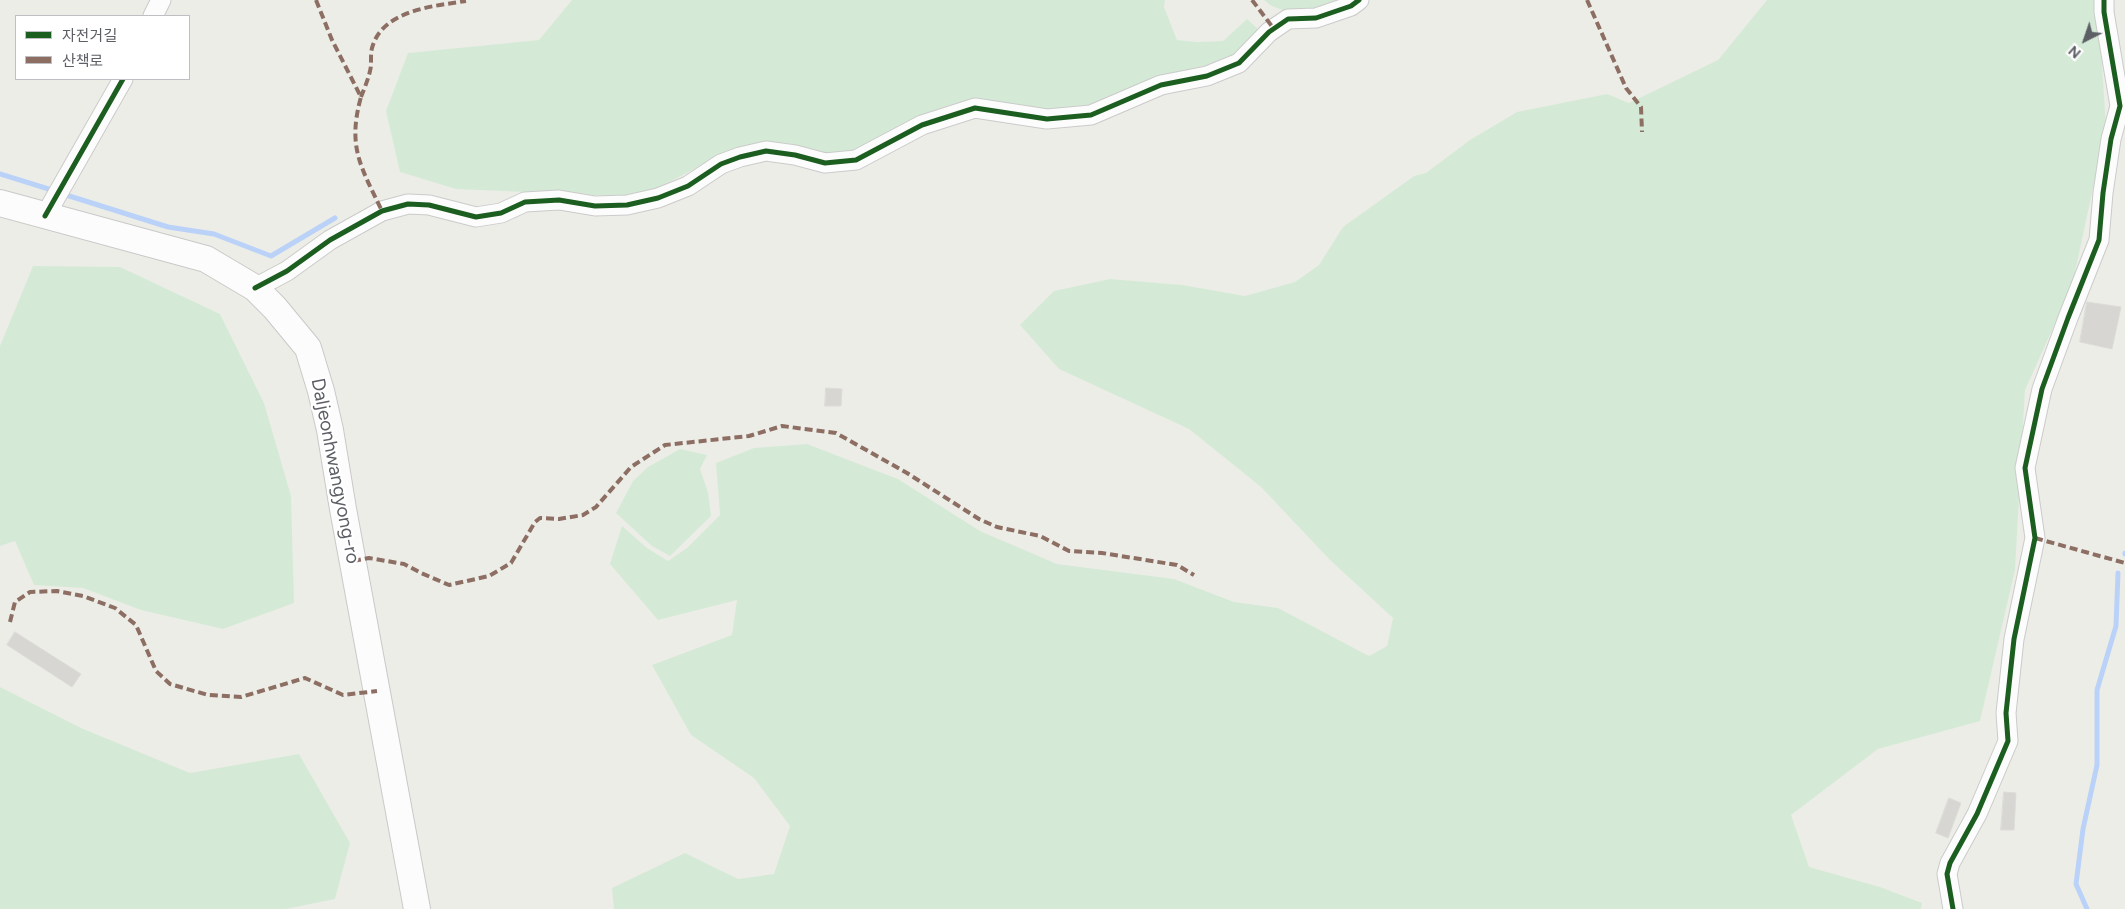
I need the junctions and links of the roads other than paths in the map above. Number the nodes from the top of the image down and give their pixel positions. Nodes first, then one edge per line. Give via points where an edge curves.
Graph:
1 (161, 0) edge
2 (1359, 0) edge
3 (2104, 0) edge
4 (154, 15) edge
5 (122, 80) edge
6 (54, 201) junction
7 (0, 203) edge
8 (255, 288) junction
9 (417, 909) edge
10 (1953, 909) edge

1 - 4 street
2 - 8 street via 1316,18 1288,19 1269,32 1239,63 1207,76 1161,85 1090,115 1047,119 975,108 922,125 856,160 825,163 766,151 721,164 688,186 658,198 627,205 595,206 559,200 525,202 501,213 476,217 429,205 408,204 382,211
3 - 10 street via 2120,106 2111,138 2099,240 2042,390 2028,451 2025,468 2035,538 2014,639 2006,713 2008,741 1977,814 1950,863 1947,874
5 - 6 street
6 - 7 main road, Daljeonhwangyong-ro
6 - 8 main road, Daljeonhwangyong-ro via 206,259
8 - 9 main road, Daljeonhwangyong-ro via 308,348 322,391

